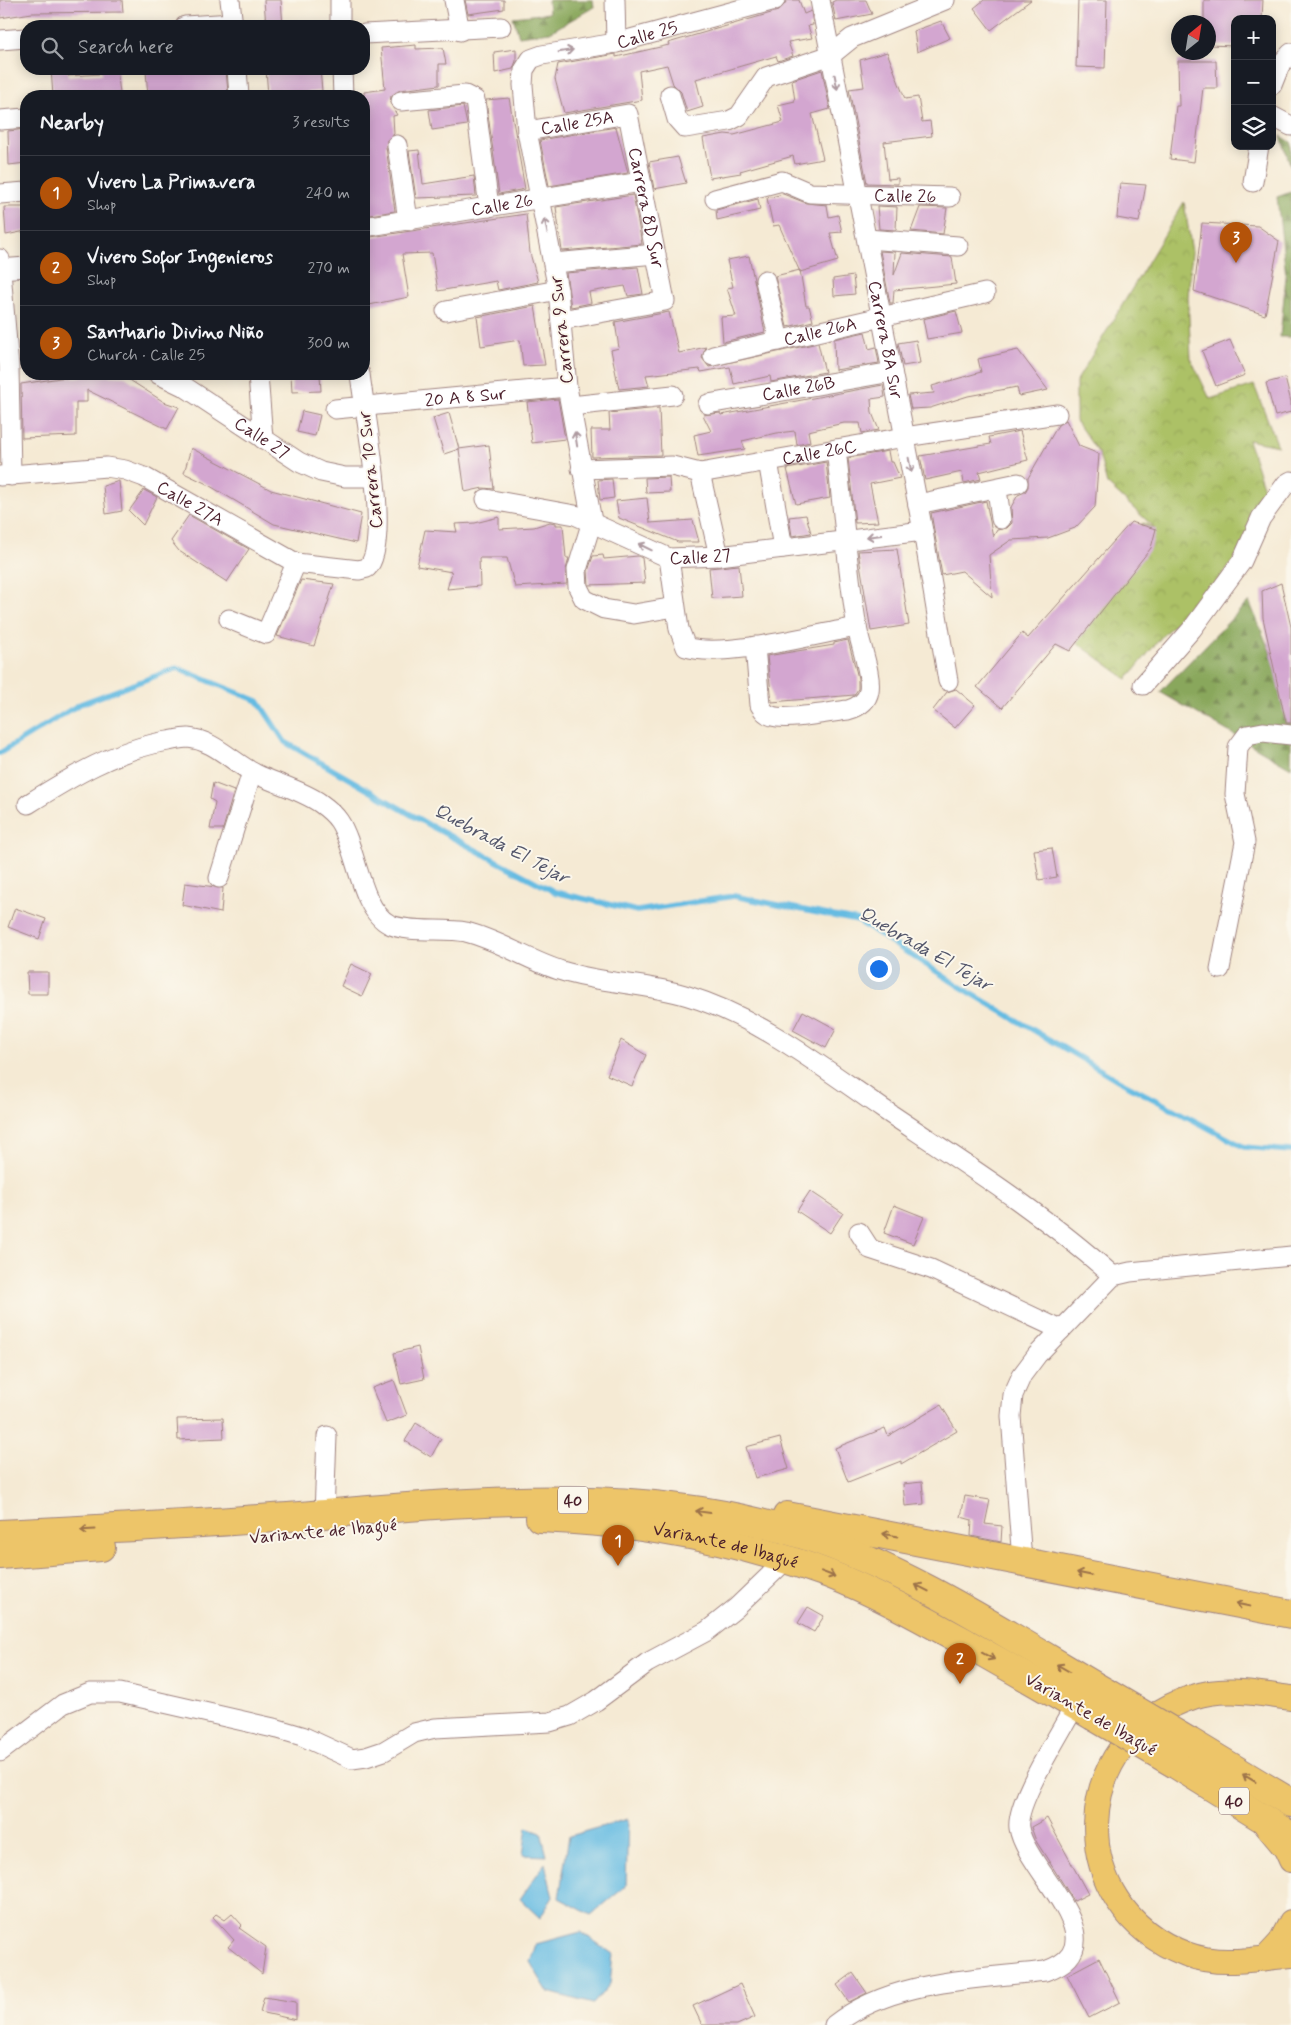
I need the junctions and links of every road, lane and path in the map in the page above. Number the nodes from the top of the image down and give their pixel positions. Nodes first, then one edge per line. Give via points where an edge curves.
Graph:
1 (230, 0) edge
2 (340, 0) edge
3 (454, 0) edge
4 (615, 0) edge
5 (774, 0) edge
6 (820, 0) edge
7 (945, 0) edge
8 (232, 20) edge
9 (340, 20) edge
10 (501, 27) dead end
11 (460, 31) junction
12 (370, 34) edge
13 (20, 38) edge
14 (0, 40) edge
15 (616, 43) junction
16 (1291, 53) edge
17 (831, 55) junction
18 (524, 70) joint
19 (237, 75) edge
20 (342, 75) edge
21 (1276, 75) edge
22 (239, 90) edge
23 (343, 90) edge
24 (670, 95) dead end
25 (401, 102) dead end
26 (628, 114) joint
27 (20, 118) edge
28 (1276, 118) edge
29 (0, 120) edge
30 (1291, 126) edge
31 (527, 131) junction
32 (397, 145) dead end
33 (1258, 150) edge
34 (641, 182) junction
35 (1253, 182) dead end
36 (20, 192) edge
37 (857, 192) junction
38 (0, 194) edge
39 (541, 197) junction
40 (950, 197) dead end
41 (715, 199) dead end
42 (489, 208) junction
43 (408, 220) junction
44 (370, 226) edge
45 (866, 239) junction
46 (958, 246) dead end
47 (656, 254) junction
48 (553, 263) junction
49 (0, 266) edge
50 (20, 267) edge
51 (765, 280) dead end
52 (558, 290) junction
53 (985, 293) dead end
54 (446, 311) dead end
55 (881, 315) junction
56 (561, 320) junction
57 (779, 341) junction
58 (713, 356) dead end
59 (12, 367) edge
60 (892, 372) junction
61 (258, 380) edge
62 (361, 380) edge
63 (184, 381) edge
64 (567, 388) junction
65 (673, 395) dead end
66 (708, 404) dead end
67 (363, 406) junction
68 (571, 406) junction
69 (335, 409) dead end
70 (1056, 414) dead end
71 (905, 437) junction
72 (263, 439) junction
73 (836, 449) junction
74 (768, 462) junction
75 (581, 469) junction
76 (700, 473) junction
77 (6, 476) edge
78 (374, 478) junction
79 (1291, 481) edge
80 (1018, 484) dead end
81 (997, 489) junction
82 (486, 499) dead end
83 (918, 504) junction
84 (1001, 520) dead end
85 (592, 521) junction
86 (923, 531) junction
87 (847, 540) junction
88 (783, 548) junction
89 (719, 556) junction
90 (669, 558) junction
91 (296, 563) junction
92 (371, 564) joint
93 (675, 607) junction
94 (229, 619) dead end
95 (857, 627) junction
96 (755, 646) junction
97 (948, 681) dead end
98 (1144, 685) dead end
99 (1291, 735) edge
100 (252, 772) junction
101 (28, 804) dead end
102 (219, 878) dead end
103 (1220, 968) dead end
104 (858, 1232) dead end
105 (1291, 1256) edge
106 (1113, 1276) junction
107 (1061, 1330) junction
108 (327, 1436) dead end
109 (324, 1514) junction
110 (730, 1515) junction
111 (0, 1534) edge
112 (0, 1555) edge
113 (787, 1559) junction
114 (1022, 1561) junction
115 (1291, 1614) edge
116 (1291, 1698) edge
117 (1091, 1704) junction
118 (0, 1752) edge
119 (1184, 1753) junction
120 (1291, 1803) edge
121 (1248, 1809) junction
122 (1291, 1836) edge
123 (1291, 1860) edge
124 (1291, 1922) edge
125 (1291, 1955) edge
126 (1266, 1958) junction
127 (834, 2025) edge

1 - 8 street
2 - 9 street
3 - 11 street
4 - 15 street
5 - 15 street, Calle 25
6 - 17 street, Carrera 8A Sur
7 - 17 street via 852,38
10 - 11 street
11 - 12 street
13 - 14 street
18 -> 15 street, Calle 25 via 531,59 542,55
16 - 21 street
17 - 24 street via 766,77 740,116 729,121 685,128 677,119
17 -> 37 street, Carrera 8A Sur
18 - 31 street, Carrera 9 Sur
19 - 22 street
20 - 23 street
25 - 42 street via 465,95 475,100
26 - 31 street, Calle 25A
26 - 34 street, Carrera 8D Sur
27 - 29 street
28 - 30 street
31 - 39 street, Carrera 9 Sur
32 - 43 street
33 - 35 street
34 - 39 street, Calle 26
34 - 47 street, Carrera 8D Sur
36 - 38 street
37 - 40 street, Calle 26
37 - 41 street, Calle 26 via 807,192 782,181
37 - 45 street, Carrera 8A Sur
39 - 42 street, Calle 26
48 -> 39 street, Carrera 9 Sur
42 - 43 street, Calle 26
43 - 44 street, Calle 26
45 - 46 street
45 - 55 street, Carrera 8A Sur
47 - 48 street
47 - 56 street, Carrera 8D Sur via 665,301
48 - 52 street, Carrera 9 Sur
49 - 50 street
49 - 59 street
51 - 57 street
52 - 54 street
52 - 56 street, Carrera 9 Sur
53 - 55 street, Calle 26A
55 - 57 street, Calle 26A
55 - 60 street, Carrera 8A Sur
56 - 64 street, Carrera 9 Sur
57 - 58 street, Calle 26A
59 - 77 street
60 - 66 street, Calle 26B
60 - 71 street, Carrera 8A Sur
61 - 72 street
62 - 67 street, Carrera 10 Sur
63 - 72 street, Calle 27
64 - 67 street, 20 A 8 Sur
64 - 68 street, Carrera 9 Sur
65 - 68 street
67 - 69 street
67 - 78 street, Carrera 10 Sur
75 -> 68 street, Carrera 9 Sur
70 - 71 street, Calle 26C
71 - 73 street, Calle 26C
71 -> 83 street, Carrera 8A Sur
72 - 78 street, Calle 27 via 321,472
73 - 74 street, Calle 26C
73 - 87 street
74 - 76 street, Calle 26C
74 - 88 street
75 - 76 street, Calle 26C via 672,466
75 - 85 street, Carrera 9 Sur
76 - 89 street
77 - 91 street, Calle 27A via 106,467 125,470
78 - 92 street, Carrera 10 Sur via 376,548
79 - 98 street via 1261,518 1242,561 1192,630
80 - 81 street
81 - 83 street
81 - 84 street
82 - 85 street, Calle 27 via 557,510
83 - 86 street, Carrera 8A Sur
90 -> 85 street, Calle 27
85 - 93 street via 577,570 578,588 584,599 604,609 634,614
86 -> 87 street, Calle 27
86 - 97 street, Carrera 8A Sur
87 - 88 street, Calle 27
87 - 95 street
88 - 89 street, Calle 27
89 - 90 street, Calle 27
90 - 93 street
91 - 92 street, Calle 27A via 359,570
91 - 94 street via 266,634
93 - 96 street via 686,647 706,650
95 - 96 street
95 - 96 street via 870,690 858,707 848,710 783,717 764,712 760,705
99 - 103 street via 1264,732 1247,735 1238,747 1235,794 1245,842
100 - 101 street via 210,745 187,738 156,743 116,756 78,773
100 - 102 street
100 - 106 street via 322,804 338,820 367,895 376,913 388,924 468,933 561,971 620,984 652,987 720,1008 755,1025 808,1058 983,1176 1082,1248
104 - 107 street via 870,1249 931,1269
105 - 106 street
106 - 107 street
107 - 114 street via 1022,1375 1013,1395 1011,1416
108 - 109 street
110 -> 109 highway, Variante de Ibagué / 40 via 600,1500 487,1501
109 -> 111 highway, Variante de Ibagué / 40 via 187,1525
114 -> 110 highway via 763,1512
117 -> 110 highway, Variante de Ibagué / 40 via 958,1607 884,1569 804,1536
112 - 113 highway, Variante de Ibagué / 40 via 502,1517 600,1520 700,1536
113 -> 117 highway, Variante de Ibagué / 40 via 831,1575 914,1614
113 - 118 street via 707,1631 647,1663 589,1705 550,1722 435,1728 414,1733 384,1751 352,1759 302,1736 278,1729 120,1693 90,1693 63,1704
115 -> 114 highway
116 - 126 main road via 1222,1692 1195,1696 1170,1705 1128,1737 1102,1783 1096,1809 1100,1861 1109,1886 1123,1908 1142,1928 1163,1943 1196,1956 1240,1962
117 - 119 highway, Variante de Ibagué / 40, bridge
117 - 127 street via 1022,1807 1019,1828 1024,1843 1074,1925 1076,1943 1071,1958 1061,1966 1045,1971 904,1990 878,2000
120 -> 119 highway, Variante de Ibagué / 40
119 - 121 highway, Variante de Ibagué / 40
121 - 122 highway, Variante de Ibagué / 40
121 - 123 main road via 1275,1833
124 - 126 main road via 1280,1943
125 - 126 main road

